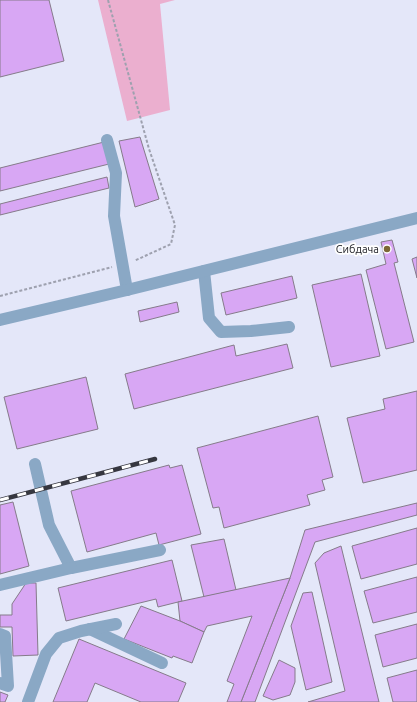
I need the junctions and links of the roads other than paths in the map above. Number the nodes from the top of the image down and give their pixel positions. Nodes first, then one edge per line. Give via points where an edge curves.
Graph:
1 (107, 140) dead end
2 (417, 218) edge
3 (204, 271) junction
4 (127, 290) junction
5 (0, 320) edge
6 (289, 327) dead end
7 (35, 464) dead end
8 (160, 550) dead end
9 (71, 568) junction
10 (0, 585) edge
11 (116, 624) dead end
12 (90, 629) junction
13 (0, 634) edge
14 (162, 663) dead end
15 (0, 683) edge
16 (28, 702) edge

1 - 4 street via 116,173 114,216
2 - 3 street
3 - 4 street
3 - 6 street via 209,318 221,332
4 - 5 street
7 - 9 street via 49,525
8 - 9 street
9 - 10 street
11 - 12 street
12 - 14 street
12 - 16 street via 59,638 46,654
13 - 15 street via 5,636 8,686

